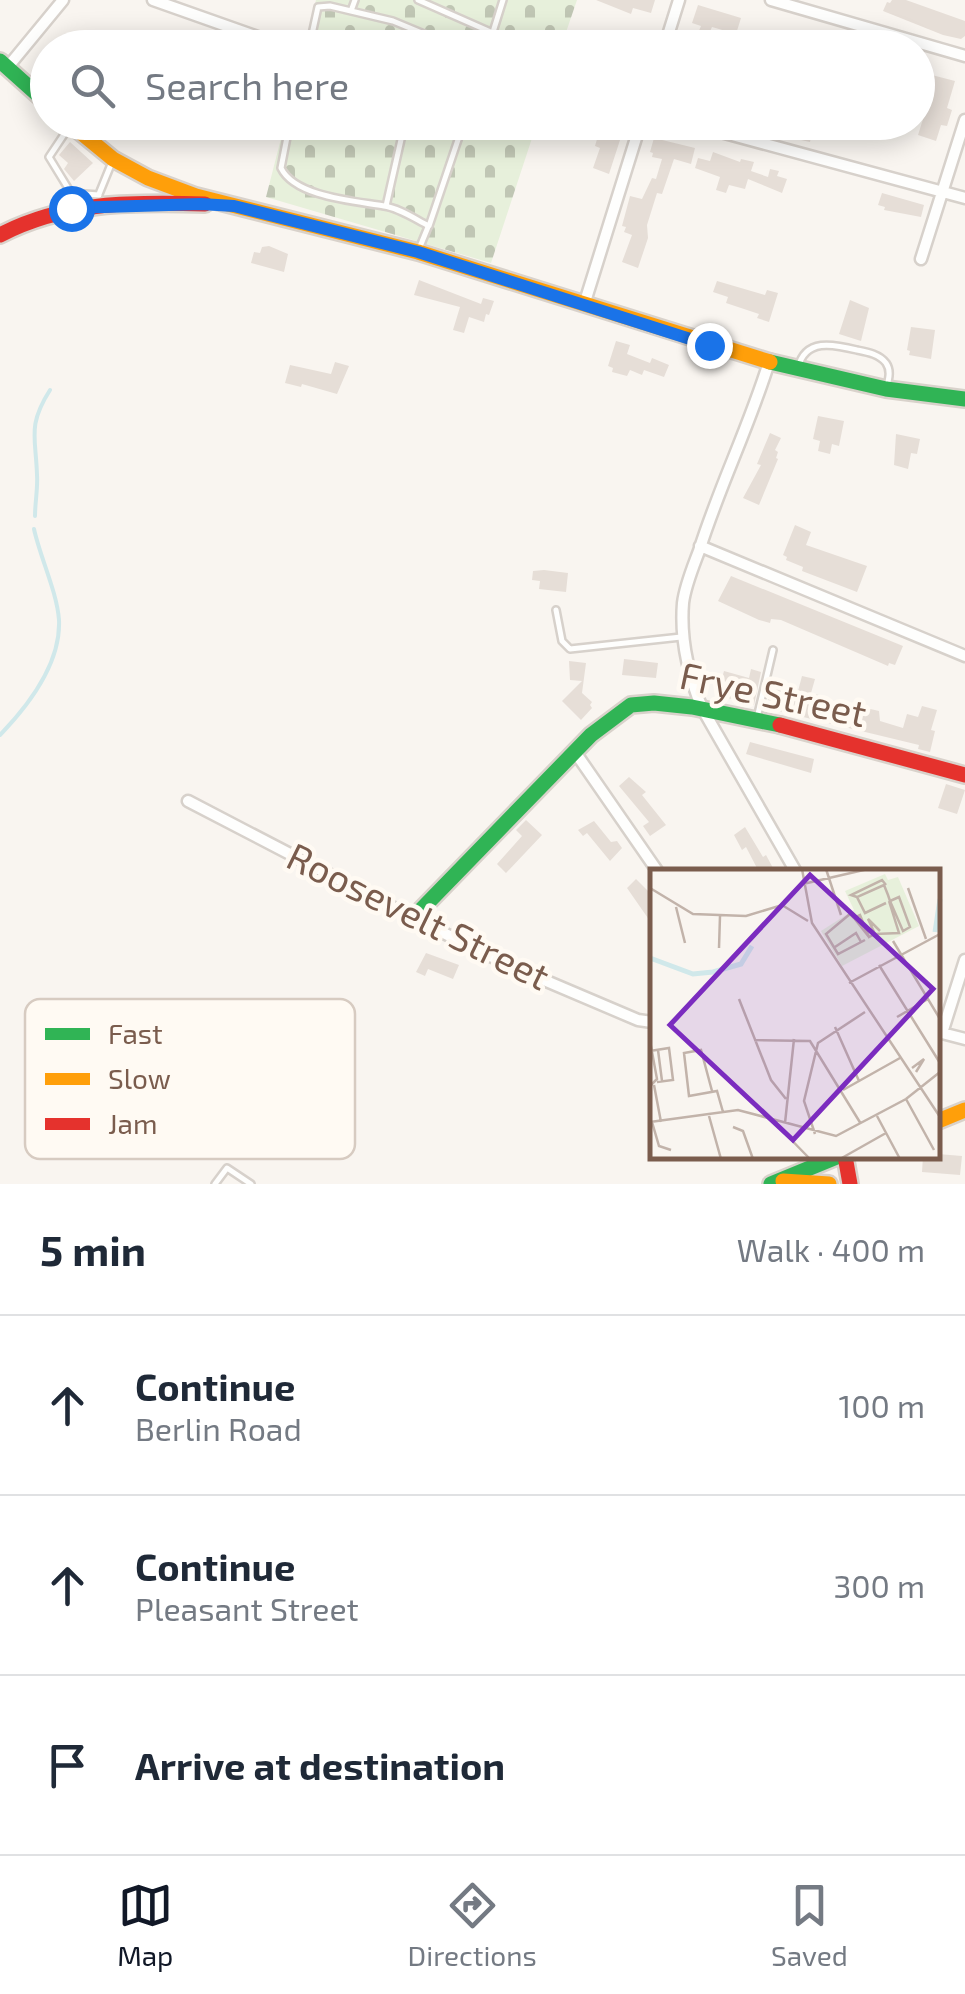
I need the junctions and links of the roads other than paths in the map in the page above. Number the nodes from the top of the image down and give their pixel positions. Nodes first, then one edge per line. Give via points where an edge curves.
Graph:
1 (62, 0) edge
2 (153, 0) edge
3 (356, 0) edge
4 (418, 0) edge
5 (503, 0) edge
6 (679, 0) edge
7 (771, 0) edge
8 (350, 11) junction
9 (35, 30) edge
10 (238, 30) edge
11 (314, 30) edge
12 (413, 30) edge
13 (486, 30) edge
14 (494, 30) edge
15 (670, 30) edge
16 (875, 30) edge
17 (30, 35) edge
18 (935, 47) edge
19 (965, 56) edge
20 (4, 64) edge
21 (30, 88) edge
22 (965, 120) edge
23 (59, 140) edge
24 (90, 140) edge
25 (286, 140) edge
26 (401, 140) edge
27 (458, 140) edge
28 (635, 140) edge
29 (750, 140) edge
30 (113, 159) junction
31 (942, 192) junction
32 (965, 198) edge
33 (96, 200) junction
34 (234, 206) junction
35 (386, 206) junction
36 (429, 226) junction
37 (0, 235) edge
38 (418, 252) junction
39 (922, 259) dead end
40 (584, 305) junction
41 (768, 362) junction
42 (798, 371) junction
43 (886, 388) junction
44 (965, 399) edge
45 (700, 546) junction
46 (556, 610) dead end
47 (684, 637) junction
48 (774, 650) dead end
49 (965, 656) edge
50 (702, 708) junction
51 (757, 721) junction
52 (576, 752) junction
53 (965, 774) edge
54 (188, 801) dead end
55 (656, 869) edge
56 (794, 869) edge
57 (413, 918) junction
58 (965, 960) edge
59 (650, 1022) edge
60 (940, 1032) edge
61 (965, 1039) edge
62 (965, 1110) edge
63 (940, 1120) edge
64 (834, 1159) edge
65 (843, 1159) edge
66 (774, 1182) edge
67 (215, 1184) edge
68 (250, 1184) edge
69 (829, 1184) edge
70 (850, 1184) edge

1 - 9 street
2 - 10 street
3 - 8 lane
4 - 13 lane
5 - 14 lane
6 - 15 street
7 - 16 street
8 - 11 lane via 318,7
8 - 12 lane
17 - 20 street
18 - 19 street
20 - 21 street
22 - 31 street
23 - 33 lane via 49,158 71,193
24 - 30 street
25 - 35 lane via 280,168 291,183
26 - 35 lane
27 - 36 lane
28 - 40 street
29 - 31 street
30 - 33 lane
30 - 34 street via 172,188
31 - 32 street
31 - 39 street
33 - 34 street
33 - 37 street
34 - 38 street
35 - 36 lane
36 - 38 lane
38 - 40 street
40 - 41 street
41 - 42 street
41 - 45 street
42 - 43 street
42 - 43 lane via 811,349 831,343 886,362
43 - 44 street
45 - 47 street via 683,599
45 - 49 street
46 - 47 lane via 562,642 570,649
47 - 50 street
48 - 51 lane
50 - 51 street, Frye Street
50 - 52 street, Frye Street via 632,704
50 - 56 street
51 - 53 street, Frye Street
52 - 55 street
52 - 57 street, Frye Street
54 - 57 street, Roosevelt Street
57 - 59 street, Roosevelt Street
58 - 60 street
60 - 61 street
62 - 63 street
64 - 66 street
65 - 70 street
66 - 69 street
67 - 68 lane via 227,1168

